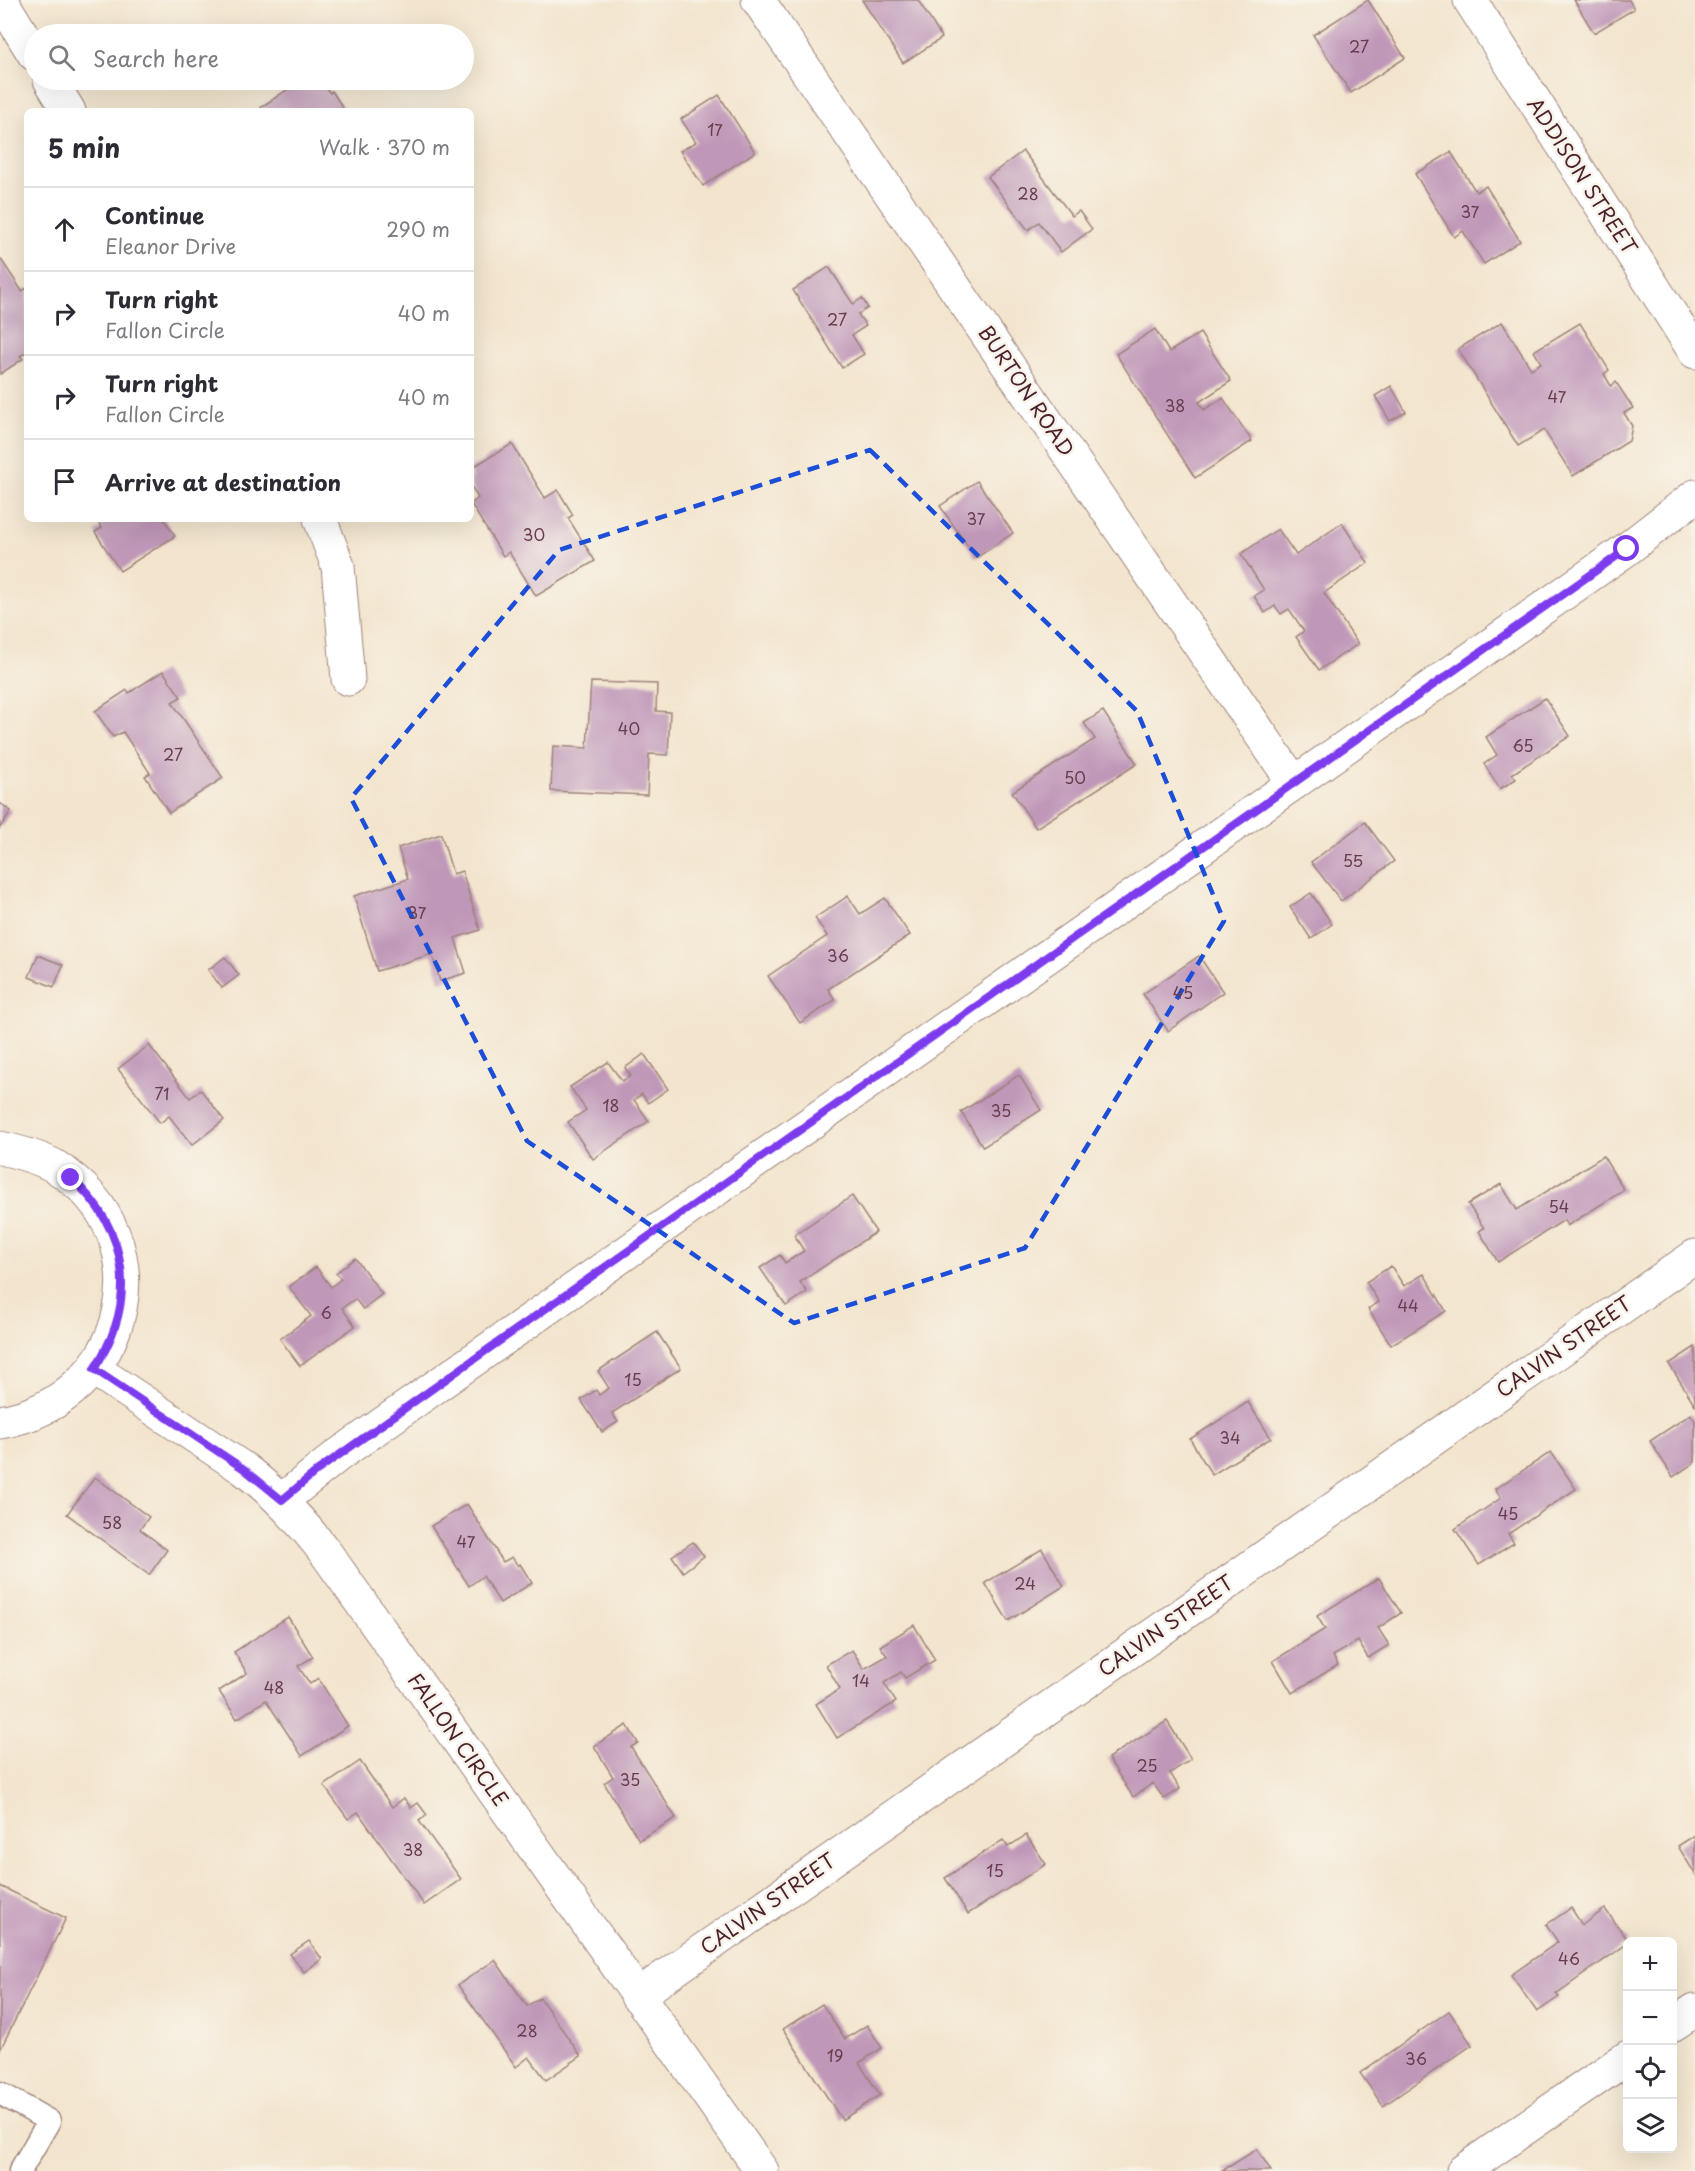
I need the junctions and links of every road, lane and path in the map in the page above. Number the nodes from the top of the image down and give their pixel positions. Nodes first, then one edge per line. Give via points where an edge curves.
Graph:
1 (2, 0) edge
2 (758, 0) edge
3 (1470, 0) edge
4 (24, 37) edge
5 (56, 90) edge
6 (67, 108) edge
7 (1695, 352) edge
8 (1695, 496) edge
9 (321, 522) edge
10 (348, 679) dead end
11 (1294, 783) junction
12 (0, 1148) edge
13 (1695, 1256) edge
14 (94, 1369) junction
15 (0, 1422) edge
16 (282, 1500) junction
17 (637, 1996) junction
18 (1695, 2010) edge
19 (1677, 2022) edge
20 (1623, 2060) edge
21 (0, 2093) edge
22 (20, 2171) edge
23 (762, 2171) edge
24 (1463, 2171) edge

1 - 4 street
2 - 11 street, BURTON ROAD
3 - 7 street, ADDISON STREET
5 - 6 street
8 - 11 street via 1627,549
9 - 10 street via 338,566
11 - 16 street via 346,1450
12 - 14 street via 55,1166 85,1191 107,1222 120,1259 122,1298 113,1335
13 - 17 street, CALVIN STREET
14 - 15 street via 50,1406
14 - 16 street, FALLON CIRCLE via 244,1469
16 - 17 street, FALLON CIRCLE via 328,1556
17 - 23 street, FALLON CIRCLE
18 - 19 street
20 - 24 street
21 - 22 lane via 49,2121

